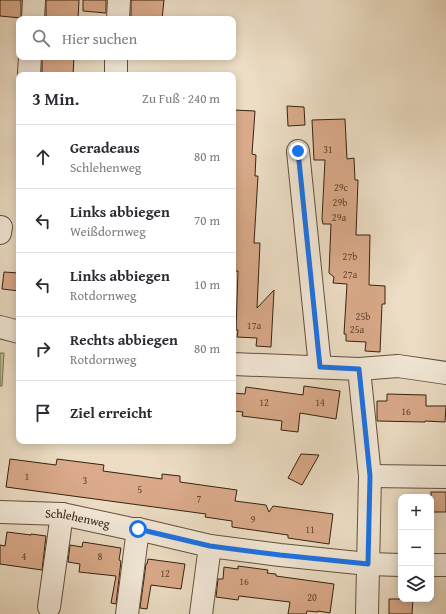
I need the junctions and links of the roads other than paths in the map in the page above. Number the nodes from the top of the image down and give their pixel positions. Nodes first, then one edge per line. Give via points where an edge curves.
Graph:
1 (34, 0) edge
2 (119, 0) edge
3 (33, 16) edge
4 (118, 16) edge
5 (30, 60) edge
6 (116, 60) edge
7 (29, 72) edge
8 (116, 72) edge
9 (298, 151) dead end
10 (0, 327) edge
11 (16, 331) edge
12 (236, 364) edge
13 (320, 367) junction
14 (359, 369) junction
15 (446, 373) edge
16 (370, 476) junction
17 (446, 477) edge
18 (0, 512) edge
19 (62, 514) junction
20 (138, 529) junction
21 (210, 546) junction
22 (368, 564) junction
23 (398, 565) edge
24 (434, 565) edge
25 (446, 565) edge
26 (49, 607) dead end
27 (127, 614) edge
28 (201, 614) edge
29 (367, 614) edge

1 - 3 street
2 - 4 street
5 - 7 street
6 - 8 street
9 - 13 street
10 - 11 street
12 - 13 street
13 - 14 street
14 - 15 street via 398,366
14 - 16 street
16 - 17 street
16 - 22 street
18 - 19 street, Schlehenweg
19 - 20 street, Schlehenweg
19 - 26 street
20 - 21 street, Schlehenweg
20 - 27 street
21 - 22 street, Schlehenweg
21 - 28 street
22 - 23 street, Schlehenweg
22 - 29 street
24 - 25 street

